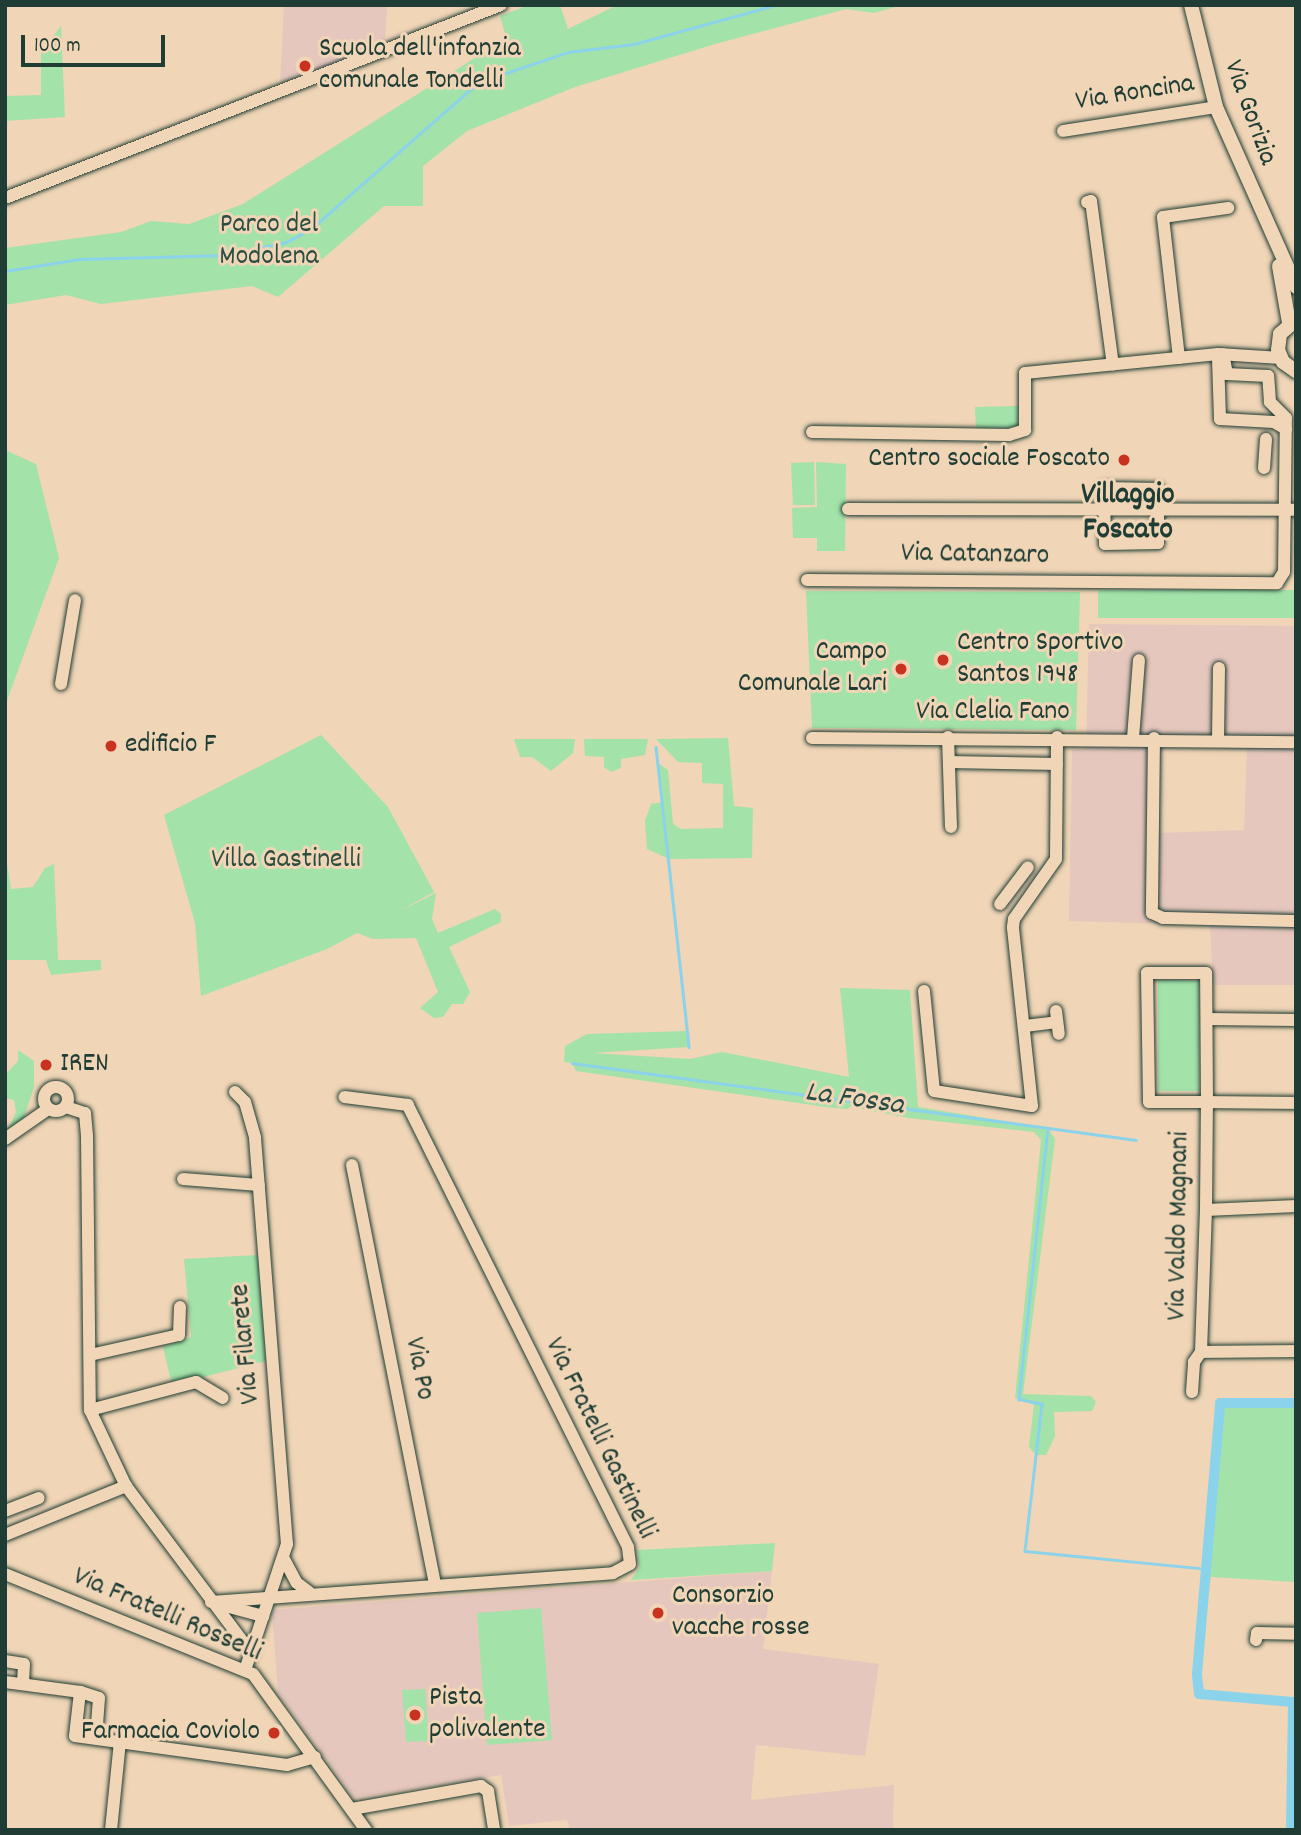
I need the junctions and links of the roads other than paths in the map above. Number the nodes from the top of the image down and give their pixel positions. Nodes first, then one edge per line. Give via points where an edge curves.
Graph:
1 (501, 5) edge
2 (1191, 5) edge
3 (1216, 107) junction
4 (1063, 131) dead end
5 (5, 198) edge
6 (1087, 202) dead end
7 (1228, 208) dead end
8 (1269, 234) junction
9 (1296, 287) edge
10 (1292, 322) edge
11 (1278, 341) junction
12 (1247, 352) junction
13 (1220, 354) junction
14 (1179, 358) junction
15 (1280, 358) junction
16 (1113, 365) junction
17 (1296, 371) edge
18 (1222, 374) junction
19 (1286, 429) junction
20 (811, 432) dead end
21 (1266, 439) dead end
22 (1286, 457) junction
23 (848, 509) dead end
24 (1158, 509) junction
25 (1104, 510) junction
26 (1291, 510) edge
27 (807, 580) dead end
28 (75, 600) dead end
29 (1139, 660) dead end
30 (1219, 668) dead end
31 (61, 684) dead end
32 (948, 737) junction
33 (1057, 737) junction
34 (1133, 737) junction
35 (812, 738) dead end
36 (1154, 738) junction
37 (1218, 740) junction
38 (1296, 743) edge
39 (949, 762) junction
40 (1057, 764) junction
41 (951, 827) dead end
42 (1028, 867) dead end
43 (1016, 884) junction
44 (1032, 894) junction
45 (1000, 904) dead end
46 (1296, 921) edge
47 (924, 991) dead end
48 (1207, 1019) junction
49 (1296, 1020) edge
50 (1057, 1023) dead end
51 (1025, 1026) junction
52 (235, 1092) dead end
53 (345, 1097) dead end
54 (1207, 1102) junction
55 (1296, 1103) edge
56 (66, 1107) junction
57 (48, 1109) junction
58 (12, 1137) edge
59 (352, 1164) dead end
60 (183, 1179) dead end
61 (259, 1185) junction
62 (1296, 1206) edge
63 (1206, 1210) junction
64 (180, 1307) dead end
65 (1296, 1351) edge
66 (1201, 1352) junction
67 (90, 1355) junction
68 (1192, 1391) dead end
69 (223, 1398) dead end
70 (90, 1410) junction
71 (126, 1486) junction
72 (39, 1498) dead end
73 (5, 1511) edge
74 (5, 1535) edge
75 (284, 1559) junction
76 (5, 1574) edge
77 (435, 1583) junction
78 (309, 1592) junction
79 (271, 1595) junction
80 (211, 1602) junction
81 (263, 1616) junction
82 (1296, 1634) edge
83 (1256, 1640) dead end
84 (250, 1651) junction
85 (5, 1661) edge
86 (245, 1670) junction
87 (5, 1682) edge
88 (23, 1684) junction
89 (80, 1692) junction
90 (96, 1738) junction
91 (120, 1742) junction
92 (315, 1757) junction
93 (352, 1809) junction
94 (111, 1830) edge
95 (366, 1830) edge
96 (494, 1830) edge

1 - 5 street via 413,40 360,68 328,74
2 - 3 main road, Via Gorizia
3 - 4 street, Via Roncina
3 - 8 main road, Via Gorizia
6 - 16 street via 1091,201
7 - 14 street via 1163,217
8 - 9 main road
8 - 10 main road
10 - 11 main road
11 - 12 street
11 - 15 main road
12 - 13 street
12 - 15 street
13 - 14 street
13 - 18 street
14 - 16 street
15 - 17 main road
16 - 20 street via 1025,373 1025,430 1009,435
18 - 19 street via 1268,376 1269,402 1285,415
18 - 19 street via 1220,419 1274,422
19 - 22 street, Via Catanzaro
21 - 22 street via 1265,462
22 - 26 street, Via Catanzaro
23 - 25 street
24 - 25 street
24 - 25 street via 1158,489 1104,488
24 - 25 street via 1158,543 1105,544
24 - 26 street
26 - 27 street, Via Catanzaro via 1284,572 1272,585
28 - 31 street
29 - 34 street
30 - 37 street
32 - 33 street, Via Clelia Fano
32 - 35 street, Via Clelia Fano
32 - 39 street
33 - 34 street, Via Clelia Fano
33 - 40 street
34 - 36 street, Via Clelia Fano
36 - 37 street, Via Clelia Fano
36 - 46 street via 1152,913 1163,918
37 - 38 street, Via Clelia Fano
39 - 40 street
39 - 41 street
40 - 44 street via 1056,859
42 - 43 street
43 - 44 street
43 - 45 street
44 - 51 street via 1013,927
47 - 51 street via 934,1091 1032,1106
48 - 49 street
48 - 54 street, Via Valdo Magnani
48 - 54 street, Via Valdo Magnani via 1206,973 1147,973 1149,1102
50 - 51 street
52 - 61 street, Via Filarete via 245,1102 253,1125
53 - 77 street, Via Fratelli Gastinelli via 408,1105 631,1557 629,1567 618,1572
54 - 55 street
54 - 63 street, Via Valdo Magnani
56 - 57 street
56 - 57 street via 67,1092 54,1087 44,1096
56 - 67 street via 85,1113
57 - 58 street
59 - 77 street, Via Po
60 - 61 street
61 - 75 street, Via Filarete via 287,1544
62 - 63 street
63 - 66 street, Via Valdo Magnani
64 - 67 street via 179,1335
65 - 66 street
66 - 68 street, Via Valdo Magnani via 1194,1362
67 - 70 street
69 - 70 street via 196,1382
70 - 71 street
71 - 74 street
71 - 80 street
72 - 73 street
75 - 78 street via 297,1583
75 - 79 street, Via Filarete
76 - 86 street, Via Fratelli Rosselli via 46,1586
77 - 78 street, Via Fratelli Gastinelli
78 - 79 street, Via Fratelli Gastinelli
79 - 80 street, Via Fratelli Gastinelli
79 - 81 street
80 - 81 street
80 - 84 street
81 - 84 street
82 - 83 street via 1257,1633
84 - 86 street
85 - 88 street via 24,1664
86 - 92 street, Via Fratelli Rosselli via 260,1680
87 - 88 street
88 - 89 street
89 - 90 street via 99,1698
89 - 90 street via 75,1736
90 - 91 street
91 - 92 street via 287,1765
91 - 94 street
92 - 93 street, Via Fratelli Rosselli
93 - 95 street, Via Fratelli Rosselli
93 - 96 street via 484,1786

